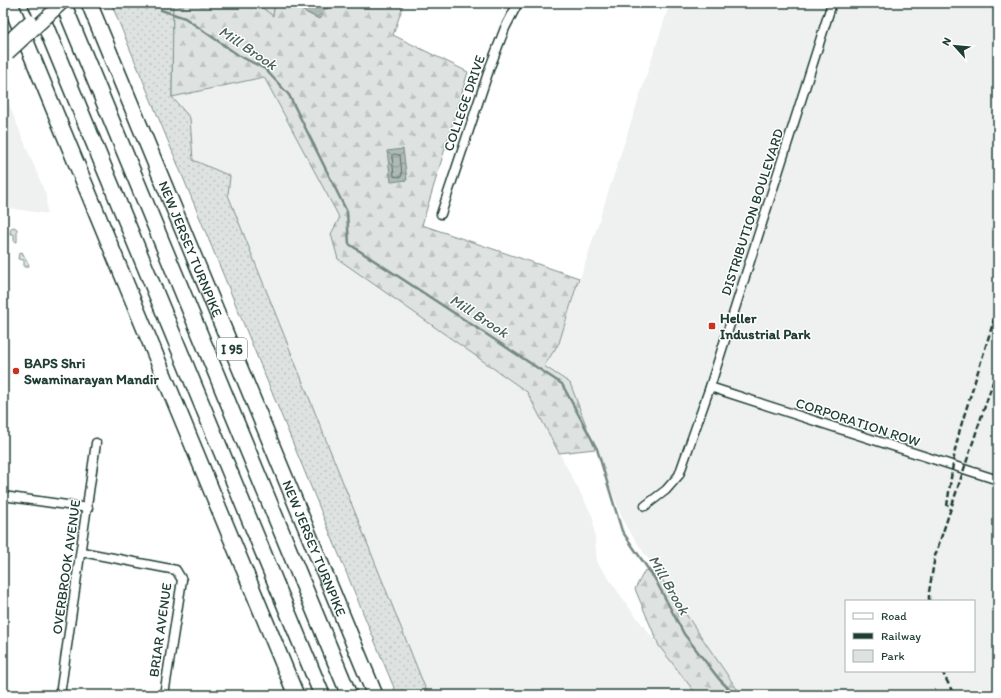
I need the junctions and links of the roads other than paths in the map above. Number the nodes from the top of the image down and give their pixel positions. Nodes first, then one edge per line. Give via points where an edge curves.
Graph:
1 (10, 3) edge
2 (36, 3) edge
3 (50, 3) edge
4 (62, 3) edge
5 (89, 3) edge
6 (518, 3) edge
7 (832, 3) edge
8 (6, 49) edge
9 (441, 214) dead end
10 (710, 387) junction
11 (96, 443) dead end
12 (998, 480) edge
13 (3, 496) edge
14 (645, 506) dead end
15 (88, 508) junction
16 (82, 552) junction
17 (60, 695) edge
18 (164, 695) edge
19 (296, 695) edge
20 (322, 695) edge
21 (349, 695) edge
22 (375, 695) edge

1 - 19 highway
2 - 20 highway
3 - 8 main road, bridge
4 - 8 main road, bridge
4 - 21 highway, NEW JERSEY TURNPIKE / I 95
5 - 22 highway, NEW JERSEY TURNPIKE / I 95
6 - 9 street, COLLEGE DRIVE via 490,66
7 - 10 street, DISTRIBUTION BOULEVARD
10 - 12 street, CORPORATION ROW
10 - 14 street, DISTRIBUTION BOULEVARD via 679,475 666,490
11 - 15 street, OVERBROOK AVENUE
13 - 15 street
15 - 16 street, OVERBROOK AVENUE
16 - 17 street, OVERBROOK AVENUE
16 - 18 street, BRIAR AVENUE via 176,570 182,580

